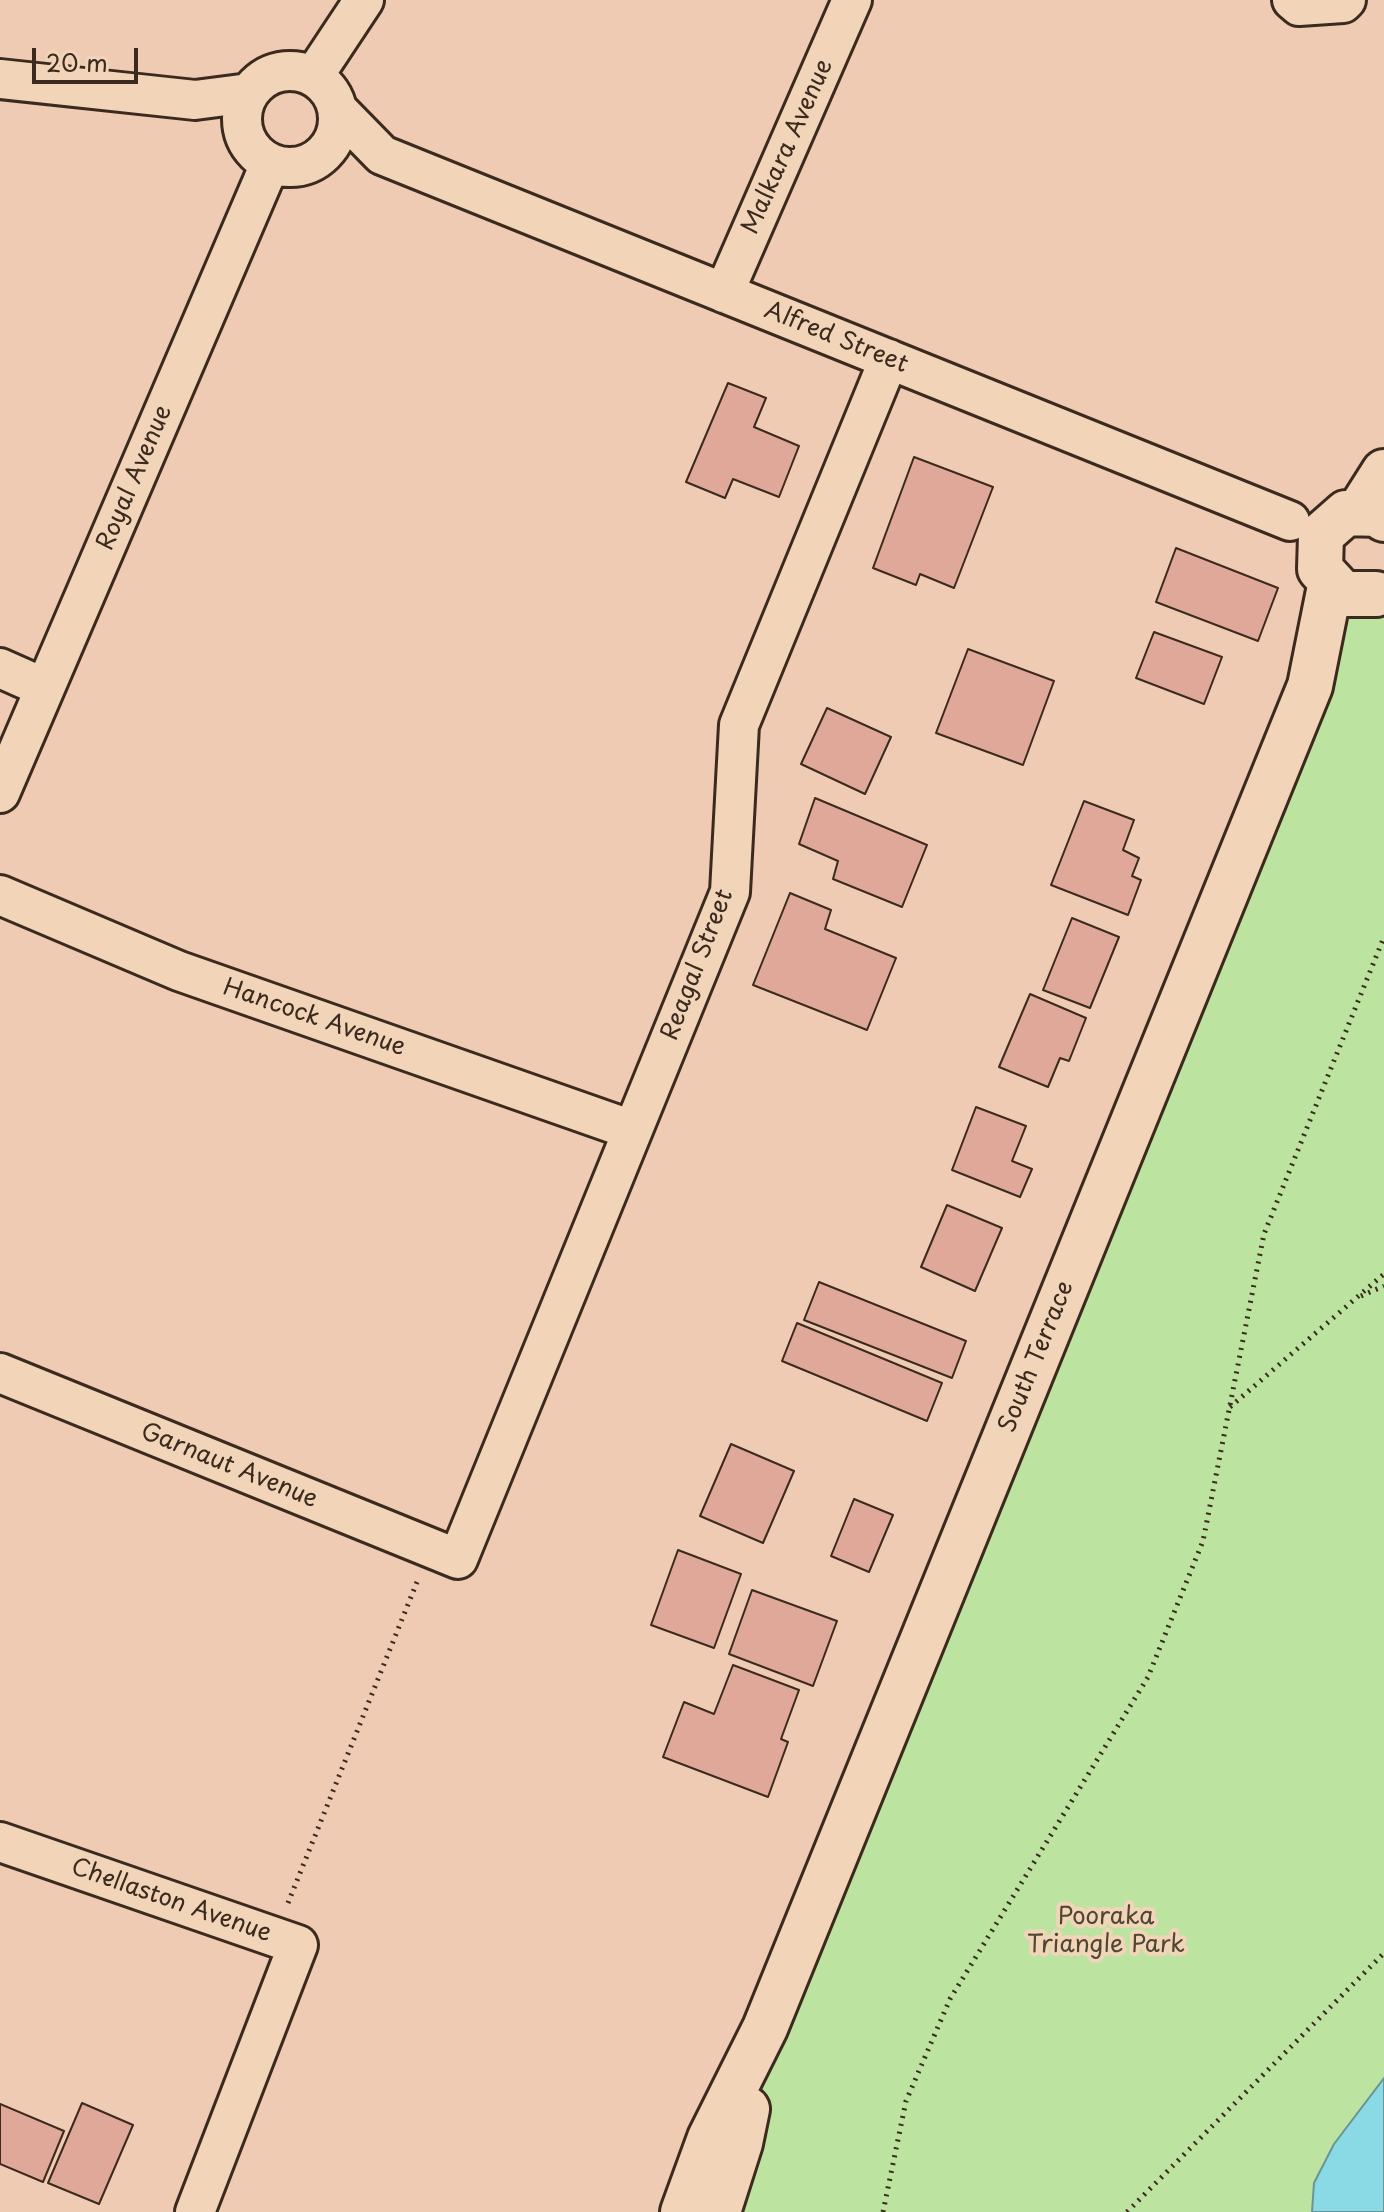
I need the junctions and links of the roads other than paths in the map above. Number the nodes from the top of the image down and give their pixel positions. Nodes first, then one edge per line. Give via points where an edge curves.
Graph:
1 (364, 0) edge
2 (852, 0) edge
3 (1292, 0) edge
4 (1346, 0) edge
5 (313, 77) junction
6 (0, 79) edge
7 (249, 93) junction
8 (195, 100) junction
9 (337, 109) junction
10 (243, 130) junction
11 (382, 155) junction
12 (318, 159) junction
13 (270, 164) junction
14 (724, 293) junction
15 (889, 359) junction
16 (1384, 472) edge
17 (1345, 539) edge
18 (1380, 591) edge
19 (0, 668) edge
20 (1310, 686) junction
21 (45, 688) junction
22 (0, 793) edge
23 (0, 895) edge
24 (632, 1130) junction
25 (0, 1373) edge
26 (444, 1553) joint
27 (0, 1842) edge
28 (765, 2028) junction
29 (195, 2212) edge
30 (683, 2212) edge
31 (718, 2212) edge

1 - 5 street
2 - 14 street, Malkara Avenue
3 - 4 street via 1299,6
5 - 7 street via 288,71 274,74
5 - 9 street via 328,90
6 - 8 street
7 - 8 street
7 - 10 street
8 - 10 street
9 - 11 street, Alfred Street
9 - 12 street via 335,136
10 - 13 street via 252,150
11 - 12 street, Alfred Street
11 - 14 street, Alfred Street
12 - 13 street via 295,167
13 - 21 street, Royal Avenue
14 - 15 street, Alfred Street
15 - 17 street, Alfred Street
15 - 24 street, Reagal Street via 739,725 730,892
16 - 17 street, South Terrace
17 - 18 street via 1343,594
17 - 20 street, South Terrace
18 - 20 street, South Terrace
19 - 21 street
20 - 28 street, South Terrace
21 - 22 street, Royal Avenue
23 - 24 street, Hancock Avenue via 179,971
24 - 26 street, Reagal Street
25 - 26 street, Garnaut Avenue
27 - 29 street, Chellaston Avenue via 298,1945
28 - 30 street, South Terrace via 710,2138
28 - 31 street, South Terrace via 740,2143

